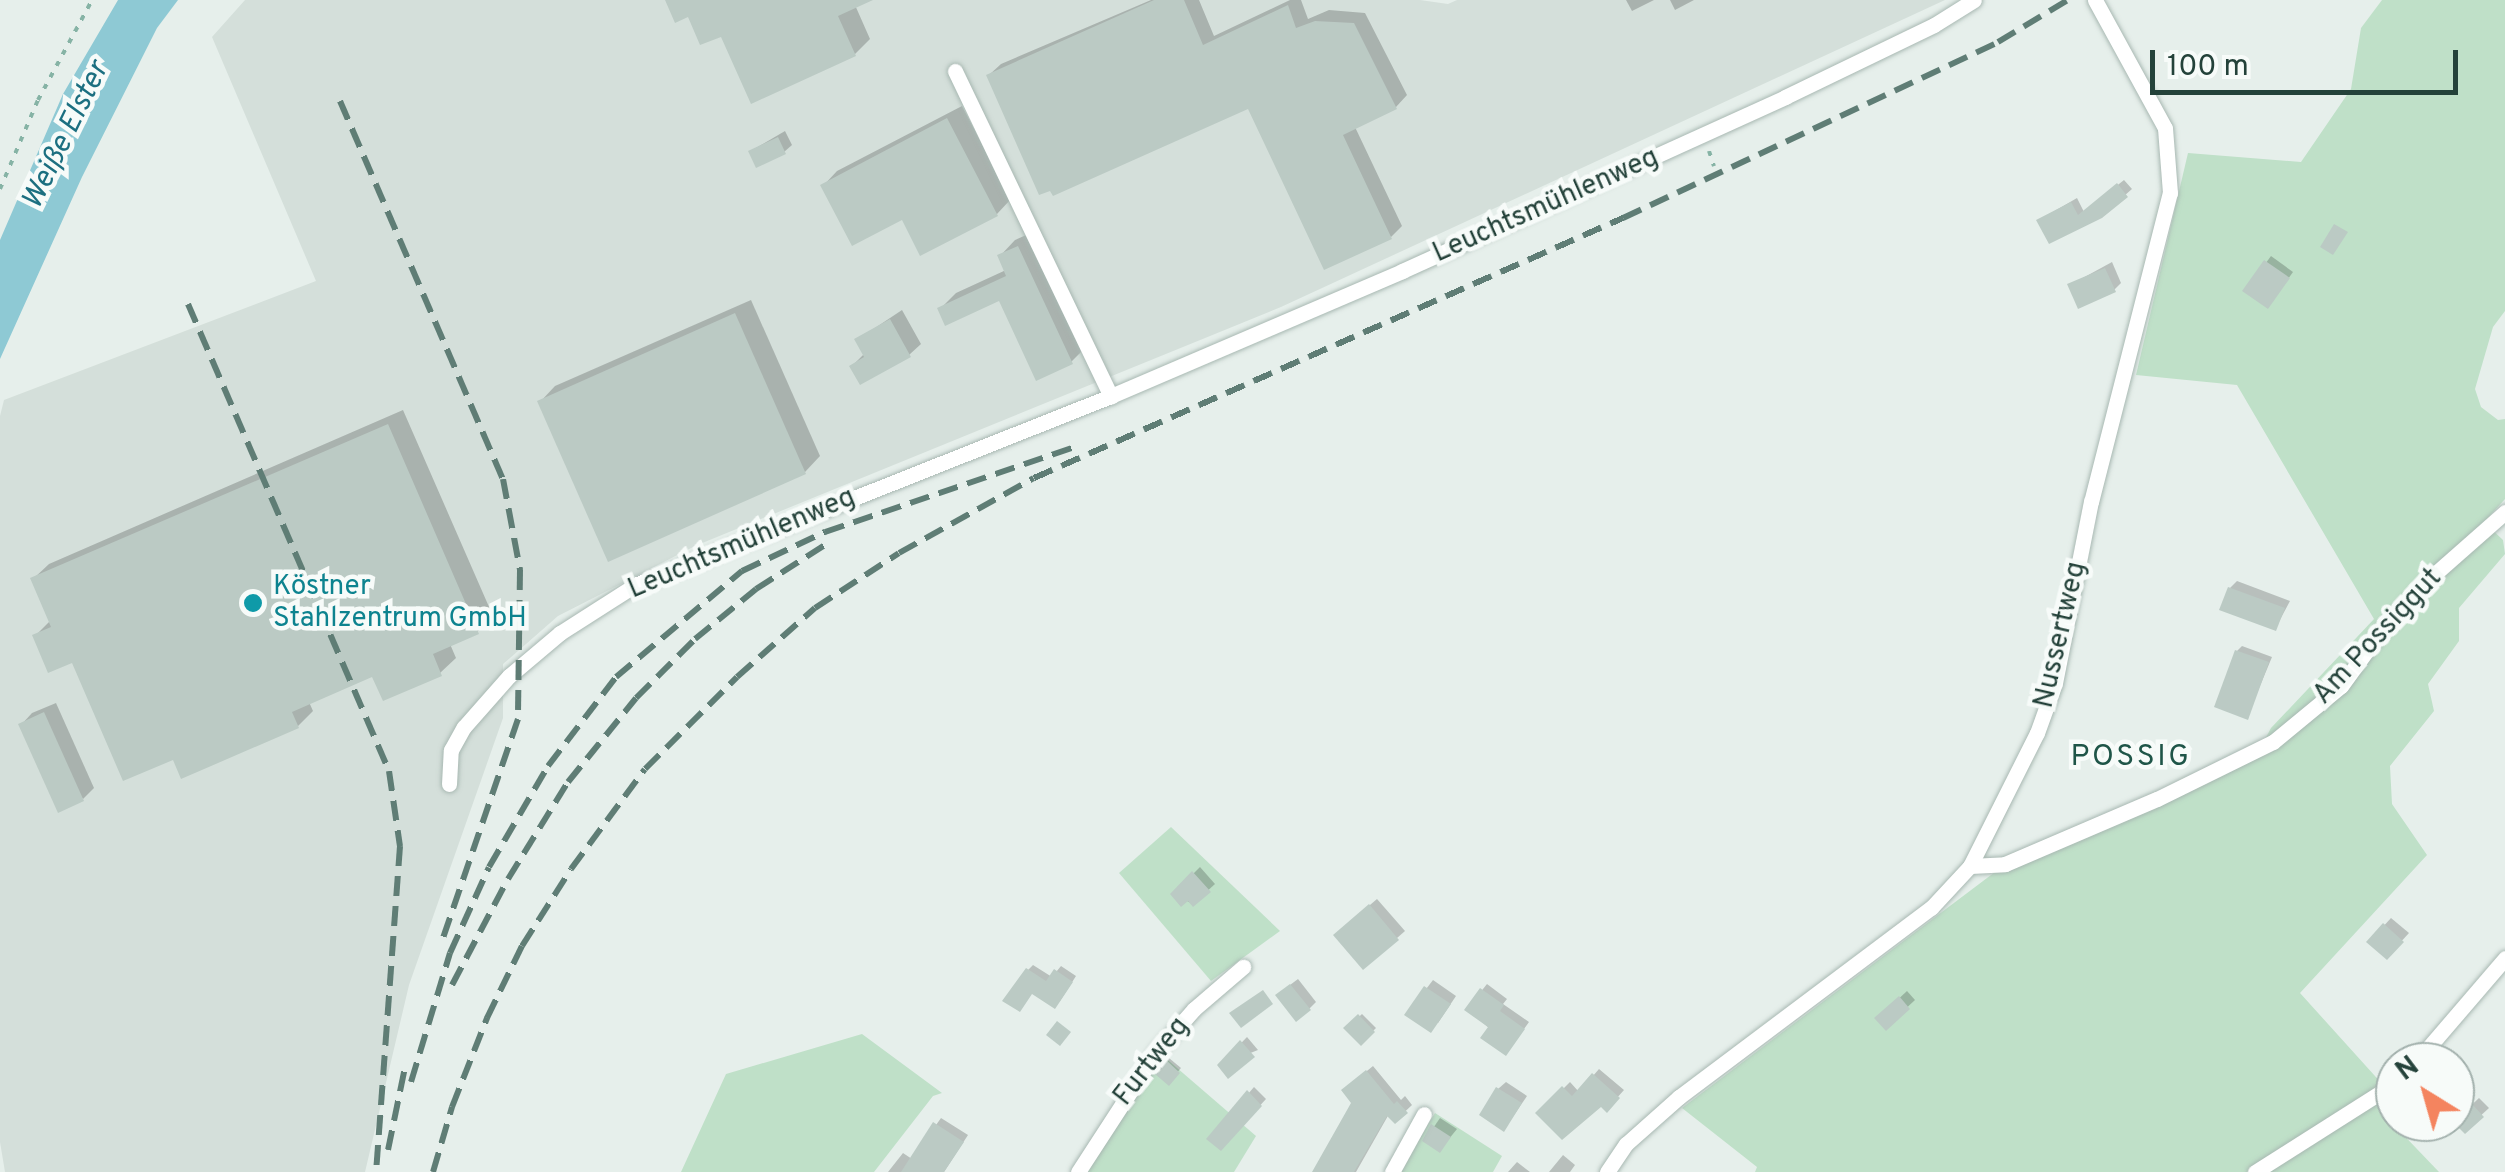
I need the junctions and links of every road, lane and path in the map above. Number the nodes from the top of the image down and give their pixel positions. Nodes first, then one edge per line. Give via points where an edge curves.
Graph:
1 (92, 0) edge
2 (1974, 0) edge
3 (2096, 0) edge
4 (955, 70) dead end
5 (0, 189) edge
6 (1111, 396) junction
7 (2505, 512) edge
8 (450, 784) dead end
9 (1970, 866) junction
10 (2505, 958) edge
11 (1243, 967) dead end
12 (2433, 1042) edge
13 (2375, 1095) edge
14 (1424, 1114) dead end
15 (1078, 1172) edge
16 (1392, 1172) edge
17 (1607, 1172) edge
18 (2255, 1172) edge

1 - 5 path
2 - 6 street, Leuchtsmühlenweg via 1736,120
3 - 9 street, Nussertweg via 2165,128 2170,193 2091,502 2056,683
4 - 6 street
6 - 8 street, Leuchtsmühlenweg via 635,585 509,676 451,750
7 - 9 street, Am Possiggut via 2428,580 2341,686 2272,742 2005,864
9 - 17 street, Nussertweg via 1931,908 1678,1096 1626,1144
10 - 12 street
11 - 15 street, Furtweg via 1156,1052
13 - 18 street
14 - 16 street

